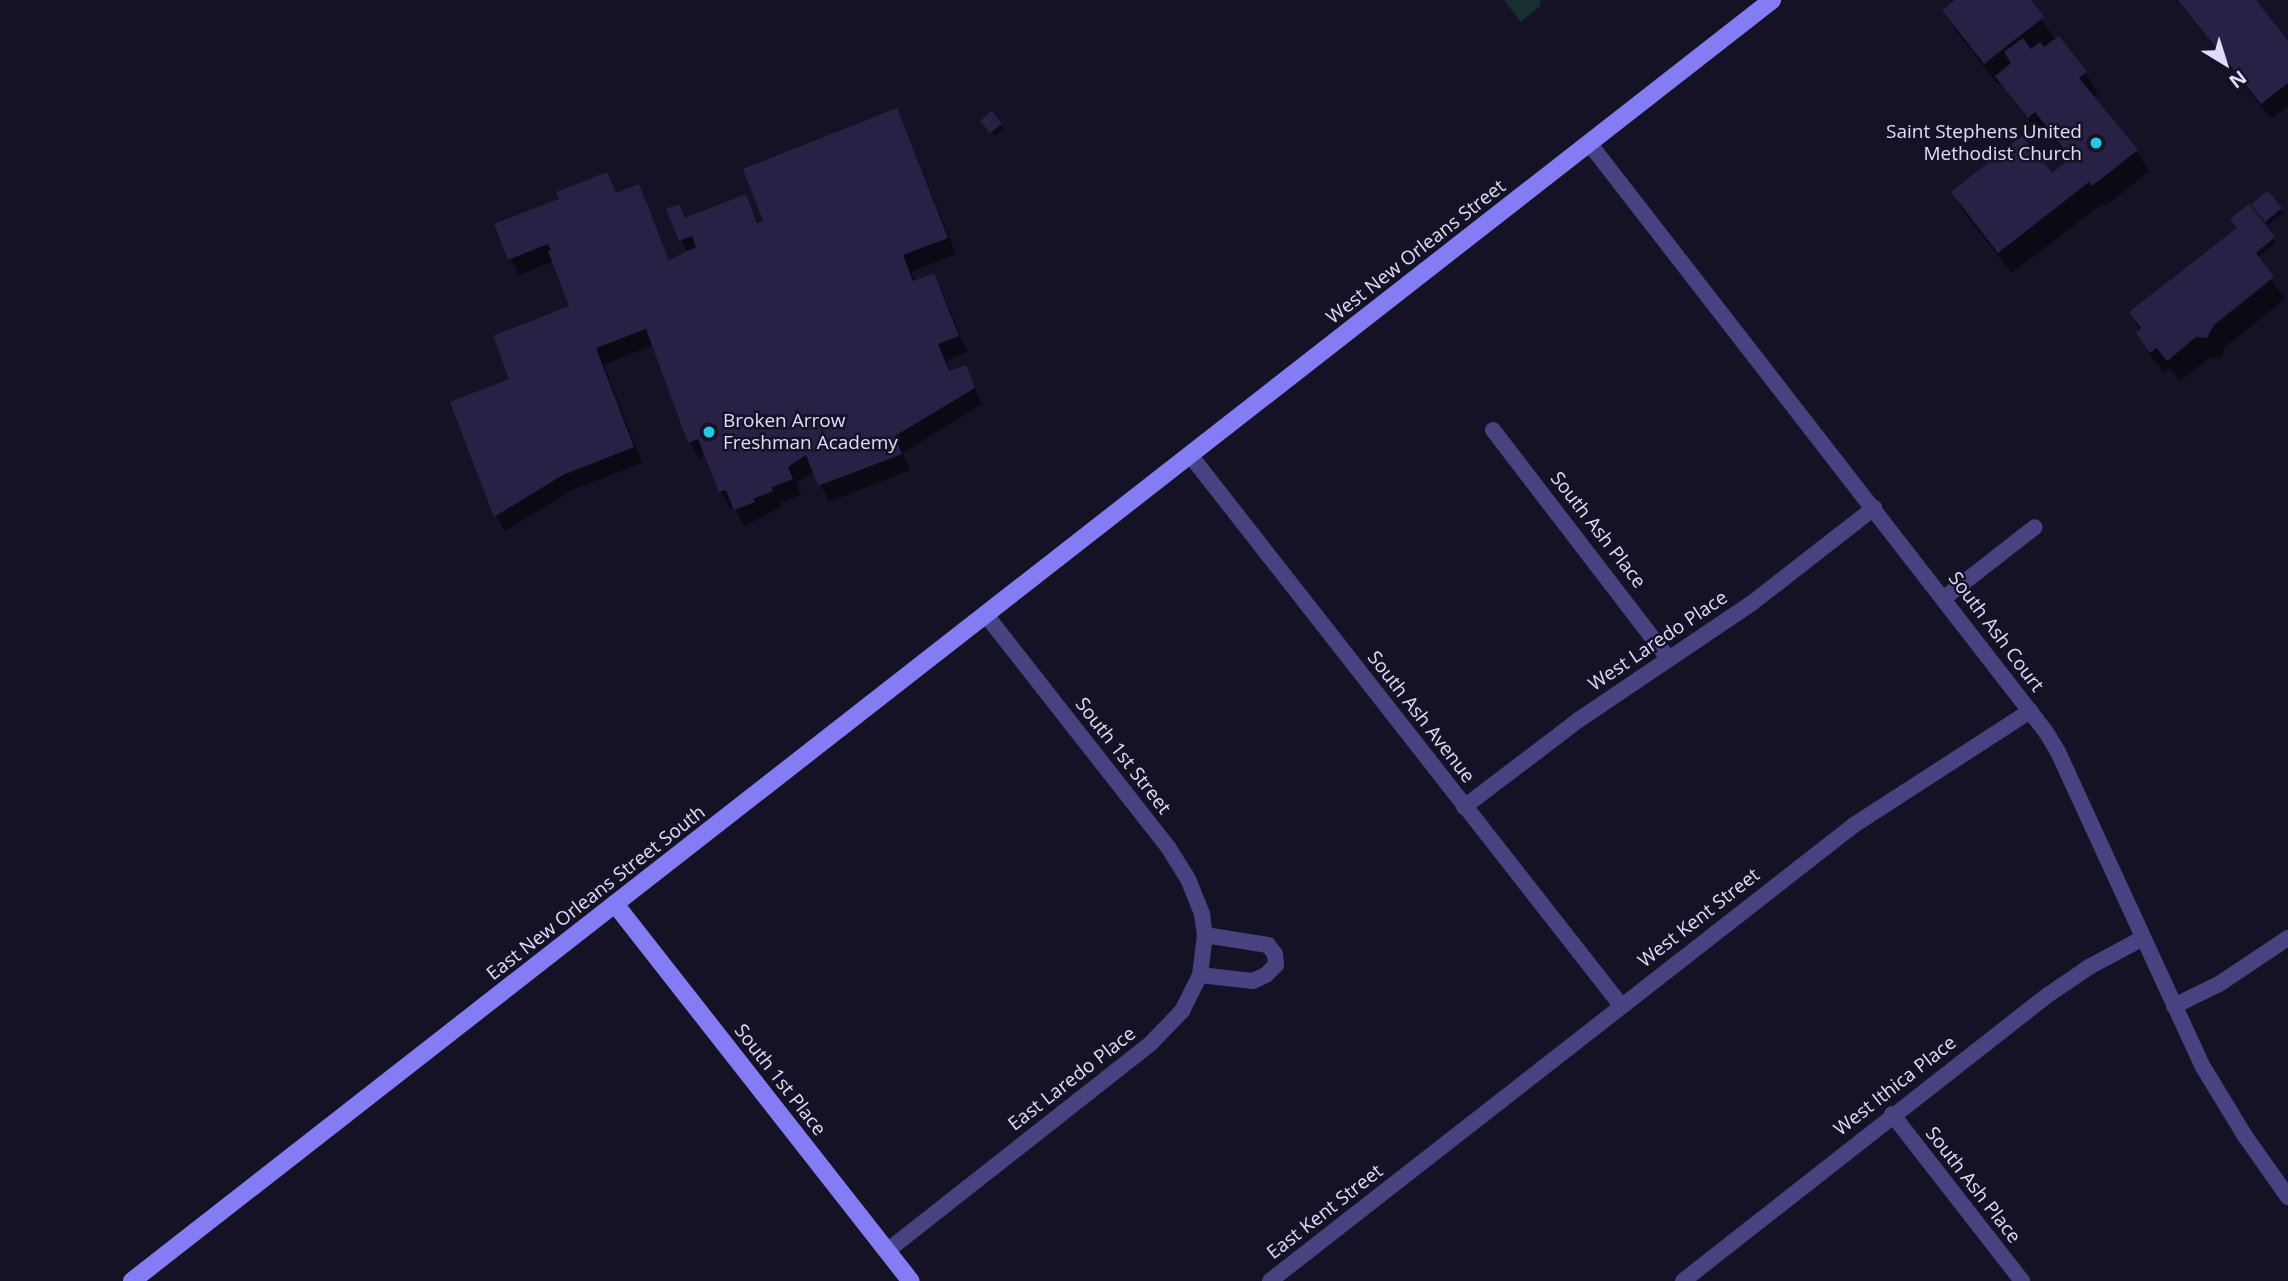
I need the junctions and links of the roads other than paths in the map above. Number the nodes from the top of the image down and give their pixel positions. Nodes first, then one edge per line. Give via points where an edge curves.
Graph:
1 (1772, 0) edge
2 (1590, 143) junction
3 (1493, 430) dead end
4 (1191, 454) junction
5 (1874, 508) junction
6 (2035, 527) dead end
7 (1085, 537) joint
8 (1944, 598) junction
9 (986, 614) junction
10 (1668, 658) junction
11 (2030, 710) junction
12 (1464, 807) junction
13 (615, 904) junction
14 (1205, 935) junction
15 (2288, 938) edge
16 (2143, 939) junction
17 (1200, 975) junction
18 (1620, 1004) junction
19 (2174, 1006) junction
20 (1892, 1114) junction
21 (1405, 1176) joint
22 (2288, 1196) edge
23 (887, 1251) junction
24 (132, 1281) edge
25 (911, 1281) edge
26 (1270, 1281) edge
27 (1683, 1281) edge
28 (2022, 1281) edge

1 - 2 main road, West New Orleans Street
2 - 4 main road, West New Orleans Street
2 - 5 street, South Ash Court
3 - 10 street, South Ash Place
4 - 7 main road, West New Orleans Street
4 - 12 street, South Ash Avenue
5 - 8 street, South Ash Court
5 - 10 street, West Laredo Place via 1752,603
6 - 8 street
7 - 9 main road, East New Orleans Street South
8 - 11 street, South Ash Court
9 - 13 main road, East New Orleans Street South
9 - 14 street, South 1st Street via 1168,847 1196,897
10 - 12 street, West Laredo Place
11 - 16 street, South Ash Court via 2058,752
11 - 18 street, West Kent Street via 1854,825
12 - 18 street, South Ash Avenue
13 - 23 main road, South 1st Place
13 - 24 main road, East New Orleans Street South
14 - 17 street, South 1st Street
14 - 17 street via 1268,945 1276,965 1253,981
15 - 19 street via 2219,984
16 - 19 street, South Ash Court
16 - 20 street, West Ithica Place via 2048,995
17 - 23 street, East Laredo Place via 1182,1011 1151,1043
18 - 21 street, West Kent Street
19 - 22 street, South Ash Court via 2214,1088
20 - 27 street, West Ithica Place
20 - 28 street, South Ash Place
21 - 26 street, East Kent Street
23 - 25 main road, South 1st Place

